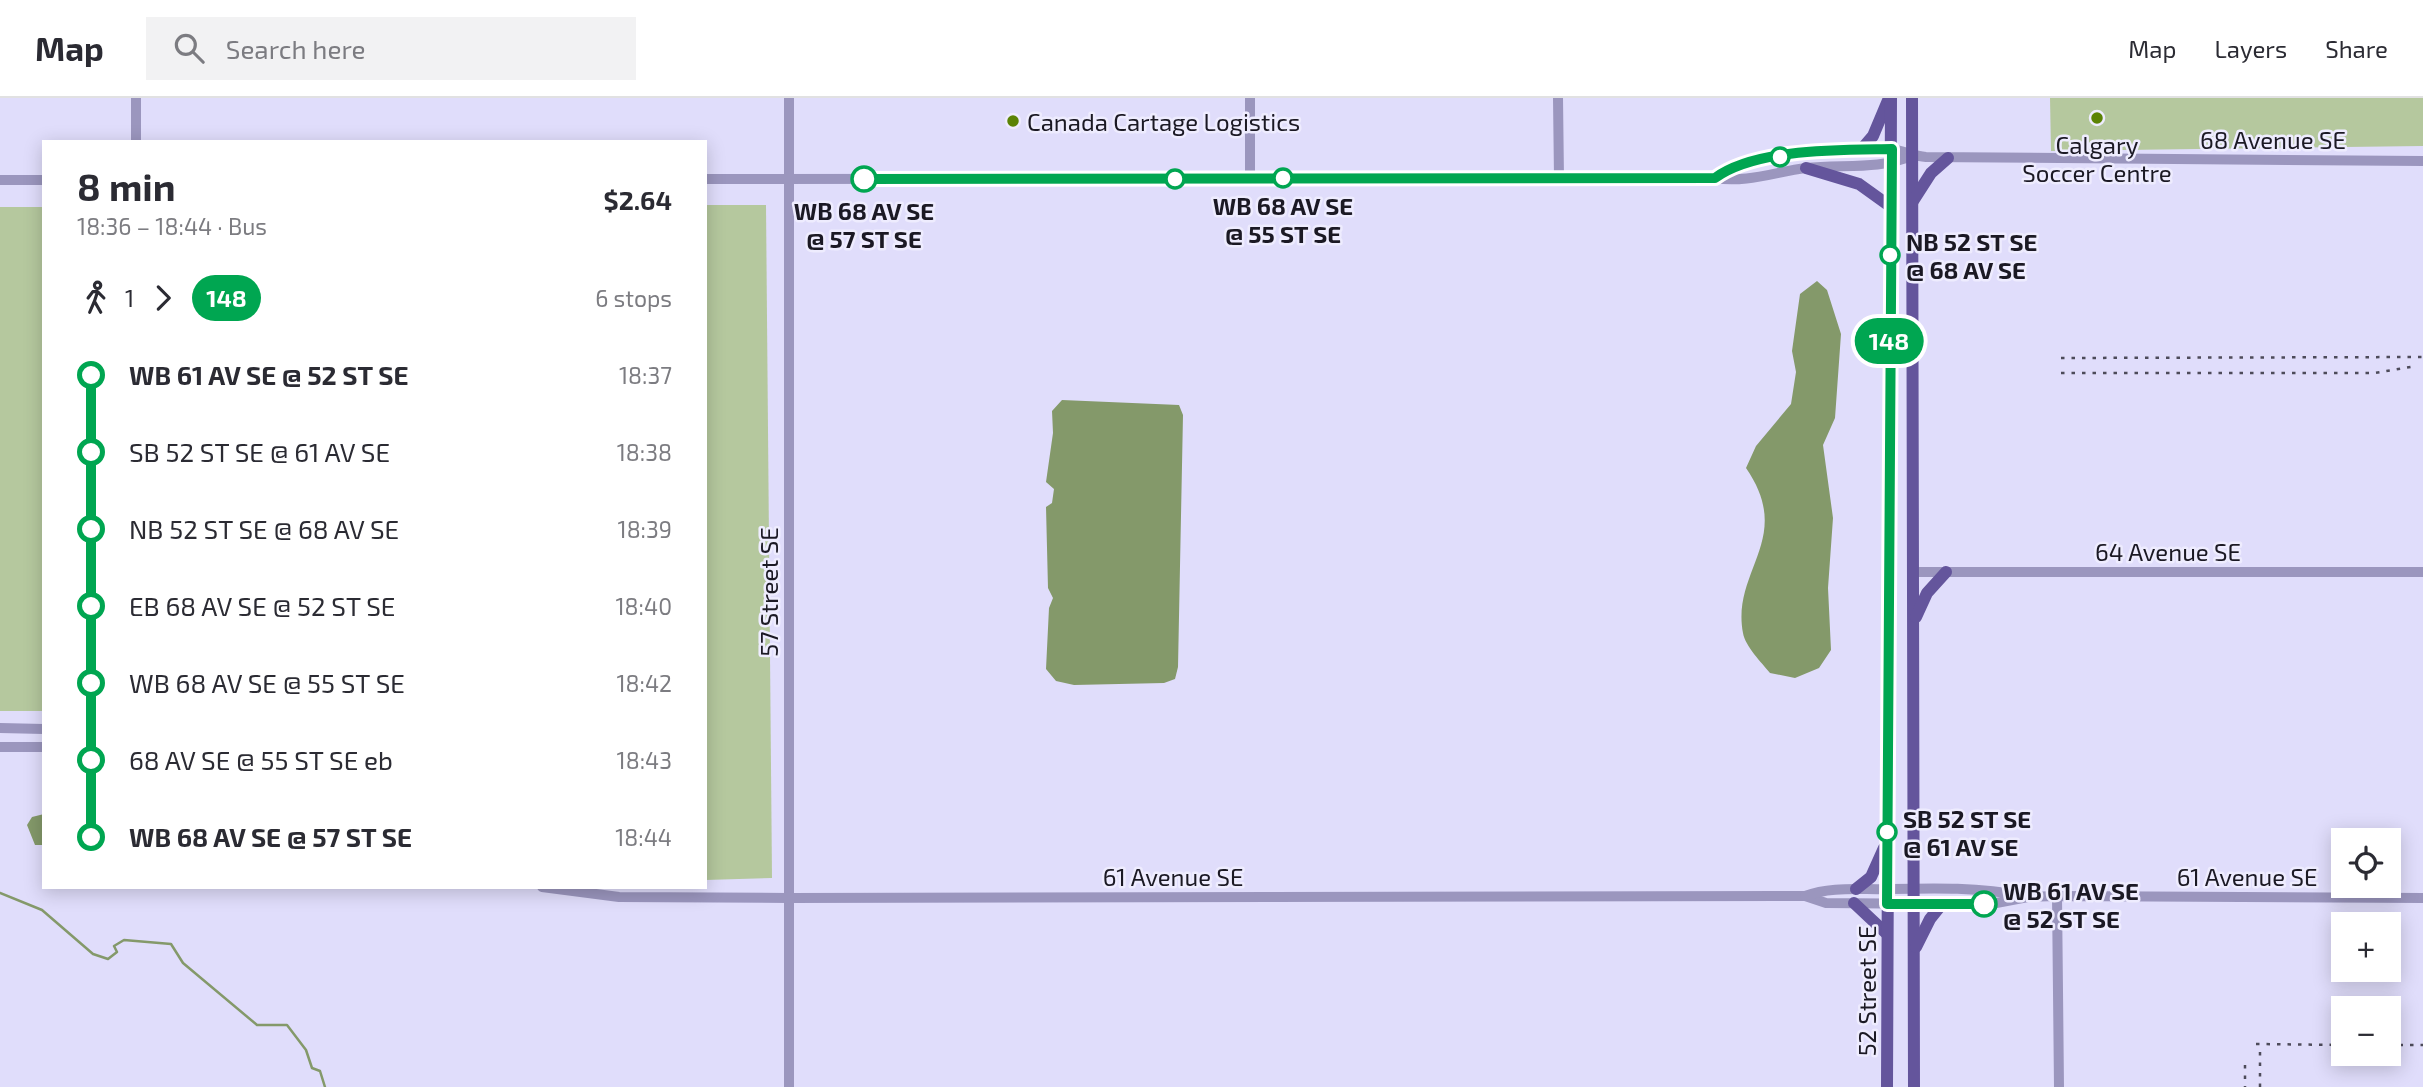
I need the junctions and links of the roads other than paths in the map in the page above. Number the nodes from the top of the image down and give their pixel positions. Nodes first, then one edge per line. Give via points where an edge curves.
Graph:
1 (136, 98) edge
2 (789, 98) edge
3 (1250, 98) edge
4 (1558, 98) edge
5 (1890, 98) edge
6 (1912, 98) edge
7 (136, 140) edge
8 (1892, 149) junction
9 (1861, 150) junction
10 (1912, 156) junction
11 (1948, 158) junction
12 (2423, 161) edge
13 (1891, 165) junction
14 (1806, 168) junction
15 (1250, 178) junction
16 (1559, 178) junction
17 (1715, 178) junction
18 (707, 179) edge
19 (789, 179) junction
20 (0, 180) edge
21 (42, 180) edge
22 (1913, 201) junction
23 (1891, 208) junction
24 (1913, 572) junction
25 (1947, 572) junction
26 (2423, 572) edge
27 (1914, 620) junction
28 (0, 728) edge
29 (42, 729) edge
30 (0, 747) edge
31 (42, 747) edge
32 (1887, 841) junction
33 (1913, 888) junction
34 (557, 889) edge
35 (1856, 889) junction
36 (1887, 889) junction
37 (1805, 896) junction
38 (2057, 896) junction
39 (2028, 897) junction
40 (789, 898) junction
41 (2423, 898) edge
42 (1854, 903) junction
43 (1887, 904) junction
44 (1914, 904) junction
45 (1942, 904) junction
46 (1887, 934) junction
47 (1915, 951) junction
48 (789, 1087) edge
49 (1887, 1087) edge
50 (1914, 1087) edge
51 (2059, 1087) edge

1 - 7 street
2 - 19 street, 57 Street SE
3 - 15 street
4 - 16 street
5 - 8 main road, 52 Street SE
5 - 9 main road via 1873,136
6 - 10 main road, 52 Street SE
8 - 9 street, 68 Avenue SE
8 - 10 street, 68 Avenue SE
8 - 13 main road, 52 Street SE
9 - 17 street, 68 Avenue SE via 1774,158 1730,168
10 - 11 street, 68 Avenue SE
10 - 13 street, 68 Avenue SE
10 - 22 main road, 52 Street SE
11 - 12 street, 68 Avenue SE
11 - 22 main road via 1931,173
13 - 14 street, 68 Avenue SE
13 - 23 main road, 52 Street SE
14 - 17 street, 68 Avenue SE via 1736,181
14 - 23 main road via 1859,184
15 - 16 street, 68 Avenue SE
15 - 19 street, 68 Avenue SE
16 - 17 street, 68 Avenue SE
18 - 19 street, 68 Avenue SE
19 - 40 street, 57 Street SE
20 - 21 street
22 - 24 main road, 52 Street SE
23 - 32 main road, 52 Street SE
24 - 25 street, 64 Avenue SE
24 - 27 main road, 52 Street SE
25 - 26 street, 64 Avenue SE
25 - 27 main road via 1927,593
27 - 33 main road, 52 Street SE
28 - 29 street
30 - 31 street
32 - 35 main road via 1871,877
32 - 36 main road, 52 Street SE
33 - 36 street, 61 Avenue SE
33 - 39 street, 61 Avenue SE via 1994,889
33 - 44 main road, 52 Street SE
34 - 40 street, 61 Avenue SE via 619,897
35 - 36 street, 61 Avenue SE
35 - 37 street, 61 Avenue SE via 1825,889
36 - 43 main road, 52 Street SE
37 - 40 street, 61 Avenue SE
37 - 42 street, 61 Avenue SE via 1826,903
38 - 39 street, 61 Avenue SE
38 - 41 street, 61 Avenue SE
38 - 51 street
39 - 45 street, 61 Avenue SE via 1991,904
40 - 48 street, 57 Street SE
42 - 43 street, 61 Avenue SE
42 - 46 main road
43 - 44 street, 61 Avenue SE
43 - 46 main road, 52 Street SE
44 - 45 street, 61 Avenue SE
44 - 47 main road, 52 Street SE
45 - 47 main road
46 - 49 main road, 52 Street SE
47 - 50 main road, 52 Street SE

